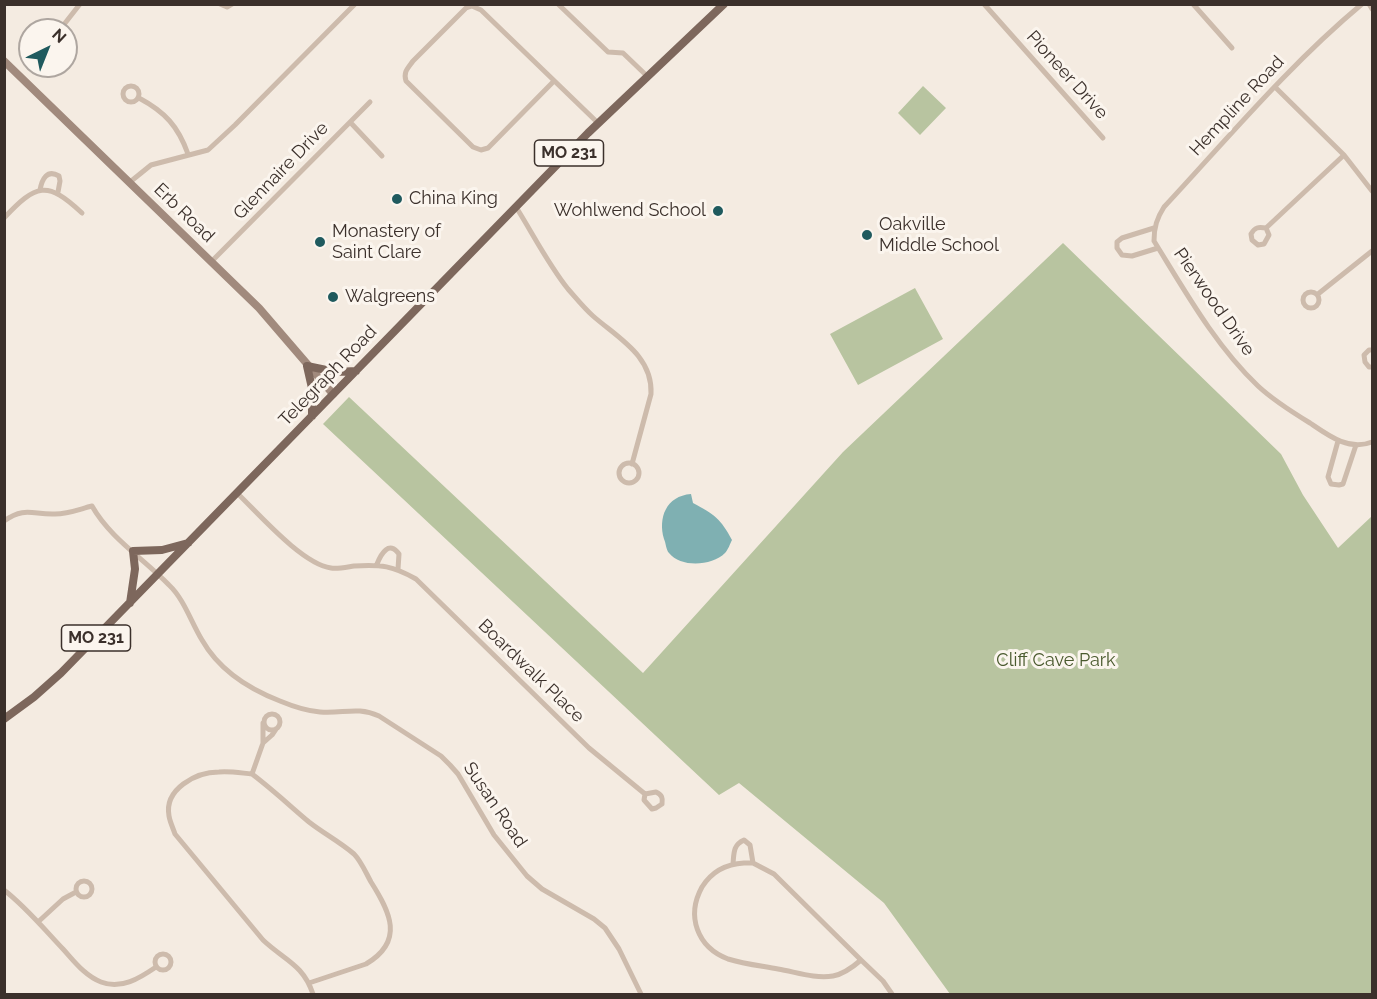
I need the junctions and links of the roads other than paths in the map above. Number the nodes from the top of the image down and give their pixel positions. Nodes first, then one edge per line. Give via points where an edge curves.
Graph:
1 (80, 4) edge
2 (220, 4) edge
3 (232, 4) edge
4 (355, 4) edge
5 (558, 4) edge
6 (724, 4) edge
7 (984, 4) edge
8 (1193, 4) edge
9 (1362, 4) edge
10 (1370, 4) edge
11 (1372, 9) edge
12 (70, 18) edge
13 (1232, 48) dead end
14 (4, 61) edge
15 (647, 76) junction
16 (554, 81) junction
17 (1275, 87) junction
18 (139, 98) dead end
19 (370, 102) dead end
20 (350, 122) junction
21 (598, 123) junction
22 (1103, 138) dead end
23 (188, 154) junction
24 (1344, 155) junction
25 (382, 156) dead end
26 (130, 182) junction
27 (40, 190) junction
28 (1372, 191) edge
29 (58, 192) junction
30 (516, 207) junction
31 (82, 213) dead end
32 (4, 218) edge
33 (1154, 228) junction
34 (1266, 228) dead end
35 (1154, 241) joint
36 (1158, 248) junction
37 (1372, 251) edge
38 (212, 261) junction
39 (1318, 294) dead end
40 (1372, 350) edge
41 (307, 366) junction
42 (1372, 367) edge
43 (356, 370) junction
44 (333, 394) junction
45 (312, 416) junction
46 (1338, 441) junction
47 (1372, 442) edge
48 (1356, 445) junction
49 (632, 464) dead end
50 (237, 493) junction
51 (4, 521) edge
52 (189, 543) junction
53 (133, 551) junction
54 (377, 564) junction
55 (398, 569) junction
56 (158, 575) junction
57 (130, 603) junction
58 (280, 701) junction
59 (275, 714) junction
60 (4, 718) edge
61 (263, 723) junction
62 (276, 729) junction
63 (264, 743) junction
64 (252, 774) junction
65 (645, 794) dead end
66 (753, 863) junction
67 (733, 864) junction
68 (4, 890) edge
69 (76, 892) dead end
70 (38, 922) junction
71 (861, 960) junction
72 (156, 967) dead end
73 (309, 983) junction
74 (313, 994) edge
75 (641, 994) edge
76 (892, 994) edge

1 - 12 street
2 - 3 street via 226,8
4 - 23 street via 208,150
5 - 15 street via 608,52 623,53
6 - 15 main road, Telegraph Road / MO 231
7 - 22 street, Pioneer Drive
8 - 13 street
9 - 17 street, Hempline Road
10 - 11 street
14 - 26 street, Erb Road
15 - 21 main road, Telegraph Road / MO 231
16 - 16 street via 488,148 481,150 473,147 404,76 421,54 472,6 481,10
16 - 21 street
17 - 24 street
17 - 33 street, Hempline Road via 1164,207
18 - 23 street via 160,110 176,128
19 - 20 street, Glennaire Drive
20 - 25 street
20 - 38 street, Glennaire Drive
21 - 30 main road, Telegraph Road / MO 231
23 - 26 street via 151,165
24 - 28 street
24 - 34 street
26 - 38 street, Erb Road
27 - 29 street
27 - 29 street via 44,177 54,173 59,176
27 - 32 street via 19,202
29 - 31 street
30 - 43 main road, Telegraph Road / MO 231
30 - 49 street via 567,288 648,369 651,394
33 - 35 street, Hempline Road
33 - 36 street via 1122,238 1117,248 1122,255 1132,256
35 - 36 street, Pierwood Drive
36 - 46 street, Pierwood Drive via 1204,321 1259,387
37 - 39 street
38 - 41 street, Erb Road via 259,308
40 - 42 street via 1364,355 1365,362
41 - 43 main road via 324,371
41 - 44 street, Erb Road
41 - 45 main road
43 - 44 main road, Telegraph Road / MO 231
44 - 45 main road, Telegraph Road / MO 231
45 - 50 main road, Telegraph Road / MO 231
46 - 48 street, Pierwood Drive
46 - 48 street via 1328,477 1335,485 1343,484
47 - 48 street, Pierwood Drive
50 - 52 main road, Telegraph Road / MO 231
50 - 54 street, Boardwalk Place via 298,551 315,562 331,568
51 - 53 street, Susan Road via 26,511 68,513 92,506
52 - 53 main road via 162,550
52 - 56 main road, Telegraph Road / MO 231
53 - 56 street, Susan Road
53 - 57 main road via 135,569
54 - 55 street, Boardwalk Place
54 - 55 street, Boardwalk Place via 381,553 390,548 399,554
55 - 65 street, Boardwalk Place via 416,579 589,748
56 - 57 main road, Telegraph Road / MO 231
56 - 58 street, Susan Road via 171,586 202,641 225,669 243,683
57 - 60 main road, Telegraph Road / MO 231 via 54,680
58 - 59 street
58 - 75 street, Susan Road via 319,712 369,711 441,756 458,774 494,835 527,876 605,928 620,949
59 - 61 street via 267,714
59 - 62 street via 280,721
61 - 62 street via 268,729
61 - 63 street
62 - 63 street
63 - 64 street
64 - 73 street via 356,856 390,917 390,936 374,959
64 - 73 street via 219,772 196,776 174,794 169,815 175,834 263,940 290,959
66 - 67 street
66 - 67 street via 750,845 744,840 734,848
66 - 71 street via 774,874
67 - 71 street via 715,872 705,882 694,913 699,934 715,952 732,960 816,976 835,976
68 - 70 street
69 - 70 street
70 - 72 street via 83,970 102,982 125,984
71 - 76 street
73 - 74 street

